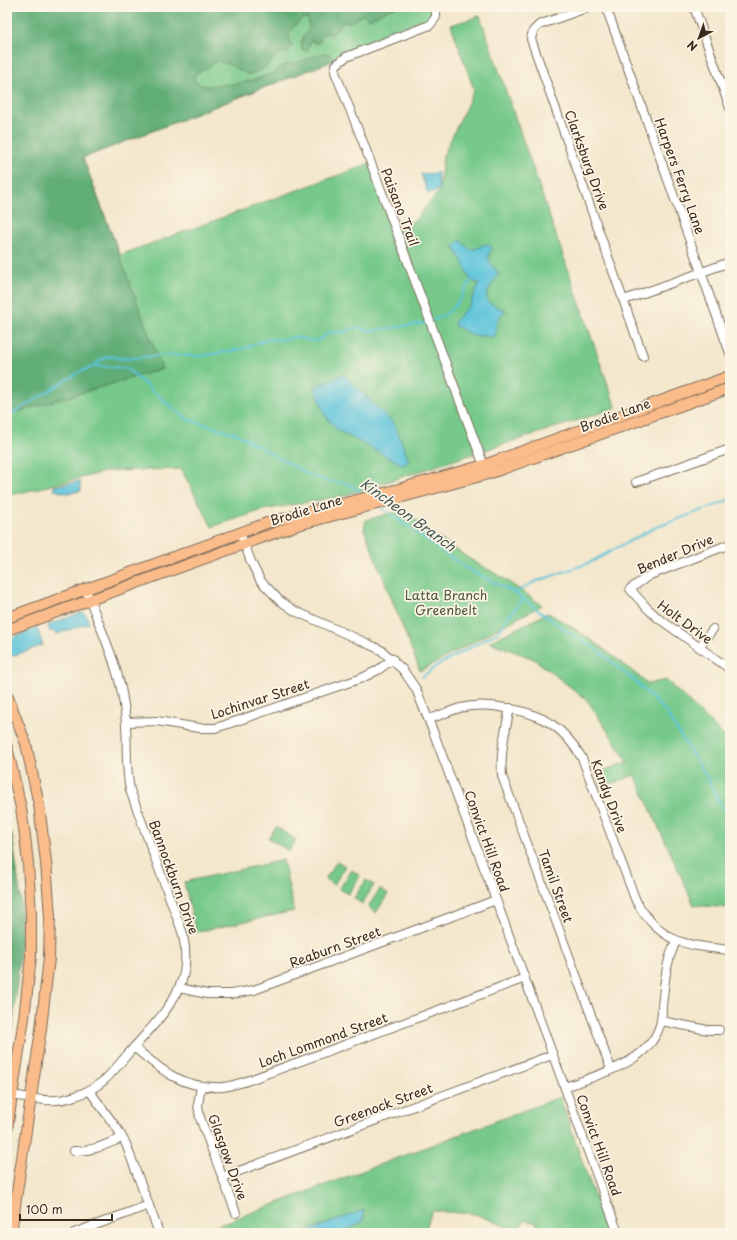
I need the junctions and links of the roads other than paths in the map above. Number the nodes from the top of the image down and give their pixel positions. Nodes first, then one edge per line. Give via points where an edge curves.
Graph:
1 (436, 7) edge
2 (589, 7) edge
3 (606, 7) edge
4 (694, 7) edge
5 (730, 108) edge
6 (730, 262) edge
7 (701, 272) junction
8 (624, 300) junction
9 (730, 353) edge
10 (643, 356) dead end
11 (730, 376) edge
12 (730, 388) edge
13 (730, 449) edge
14 (486, 470) junction
15 (636, 482) dead end
16 (323, 513) junction
17 (240, 533) junction
18 (244, 543) junction
19 (730, 544) edge
20 (630, 589) joint
21 (86, 590) junction
22 (90, 600) junction
23 (7, 618) edge
24 (713, 629) dead end
25 (7, 630) edge
26 (700, 647) junction
27 (392, 659) junction
28 (730, 669) edge
29 (7, 695) edge
30 (510, 708) junction
31 (429, 719) junction
32 (127, 722) junction
33 (7, 747) edge
34 (39, 805) junction
35 (21, 808) junction
36 (496, 900) junction
37 (676, 941) junction
38 (730, 950) edge
39 (31, 957) junction
40 (49, 958) junction
41 (524, 978) junction
42 (179, 988) junction
43 (661, 1021) junction
44 (719, 1030) dead end
45 (134, 1047) junction
46 (552, 1055) junction
47 (611, 1069) junction
48 (201, 1086) junction
49 (565, 1087) junction
50 (89, 1090) junction
51 (12, 1095) junction
52 (30, 1098) junction
53 (7, 1129) edge
54 (122, 1138) junction
55 (74, 1151) dead end
56 (223, 1177) junction
57 (149, 1205) junction
58 (236, 1213) dead end
59 (11, 1233) edge
60 (74, 1233) edge
61 (159, 1233) edge
62 (618, 1233) edge

1 - 14 street, Paisano Trail via 436,17 430,25 346,57 336,65 335,72
2 - 8 street, Clarksburg Drive via 538,25 531,39
3 - 7 street, Harpers Ferry Lane
4 - 5 street
6 - 7 street
7 - 8 street
7 - 9 street, Harpers Ferry Lane
8 - 10 street, Clarksburg Drive
11 - 14 main road, Brodie Lane
12 - 14 main road, Brodie Lane
13 - 15 street
14 - 16 main road, Brodie Lane
16 - 17 main road, Brodie Lane via 267,523
16 - 18 main road, Brodie Lane
17 - 18 street, Convict Hill Road
17 - 21 main road, Brodie Lane
18 - 22 main road, Brodie Lane
18 - 27 street, Convict Hill Road via 260,580 279,600 295,611 375,647
19 - 20 street, Bender Drive via 650,575
20 - 26 street, Holt Drive via 658,618
21 - 22 street, Bannockburn Drive
21 - 23 main road, Brodie Lane
22 - 25 main road, Brodie Lane
22 - 32 street, Bannockburn Drive via 119,680
24 - 26 street
26 - 28 street, Holt Drive
27 - 31 street, Convict Hill Road via 413,683
27 - 32 street, Lochinvar Street via 362,678 225,725 199,728 158,721
29 - 34 main road via 26,744
30 - 31 street, Kandy Drive via 473,706
30 - 37 street, Kandy Drive via 548,721 563,732 576,747 588,771 636,901 652,924
30 - 47 street, Tamil Street via 502,750 502,776
31 - 36 street, Convict Hill Road
32 - 42 street, Bannockburn Drive via 126,771 130,790 183,934 185,964
33 - 35 main road
34 - 35 main road
34 - 40 main road via 47,870
35 - 39 main road via 28,864
36 - 41 street, Convict Hill Road
36 - 42 street, Reaburn Street via 254,990 231,994 207,994
37 - 38 street, Kandy Drive via 691,946
37 - 43 street via 667,963
39 - 40 main road
39 - 51 main road
40 - 52 main road
41 - 46 street, Convict Hill Road
41 - 48 street, Loch Lommond Street via 244,1082 223,1086
42 - 45 street, Bannockburn Drive via 166,1009
43 - 44 street
43 - 47 street via 655,1036 644,1050 632,1060
45 - 48 street, Loch Lommond Street via 171,1076
45 - 50 street, Bannockburn Drive via 106,1078
46 - 49 street, Convict Hill Road
46 - 56 street, Greenock Street
47 - 49 street
48 - 56 street, Glasgow Drive via 198,1105 200,1118
49 - 62 street, Convict Hill Road
50 - 52 street, Bannockburn Drive via 64,1099
50 - 54 street
51 - 52 street, Bannockburn Drive
51 - 53 main road
52 - 59 main road
54 - 55 street via 100,1147
54 - 57 street
56 - 58 street, Glasgow Drive
57 - 60 street
57 - 61 street

